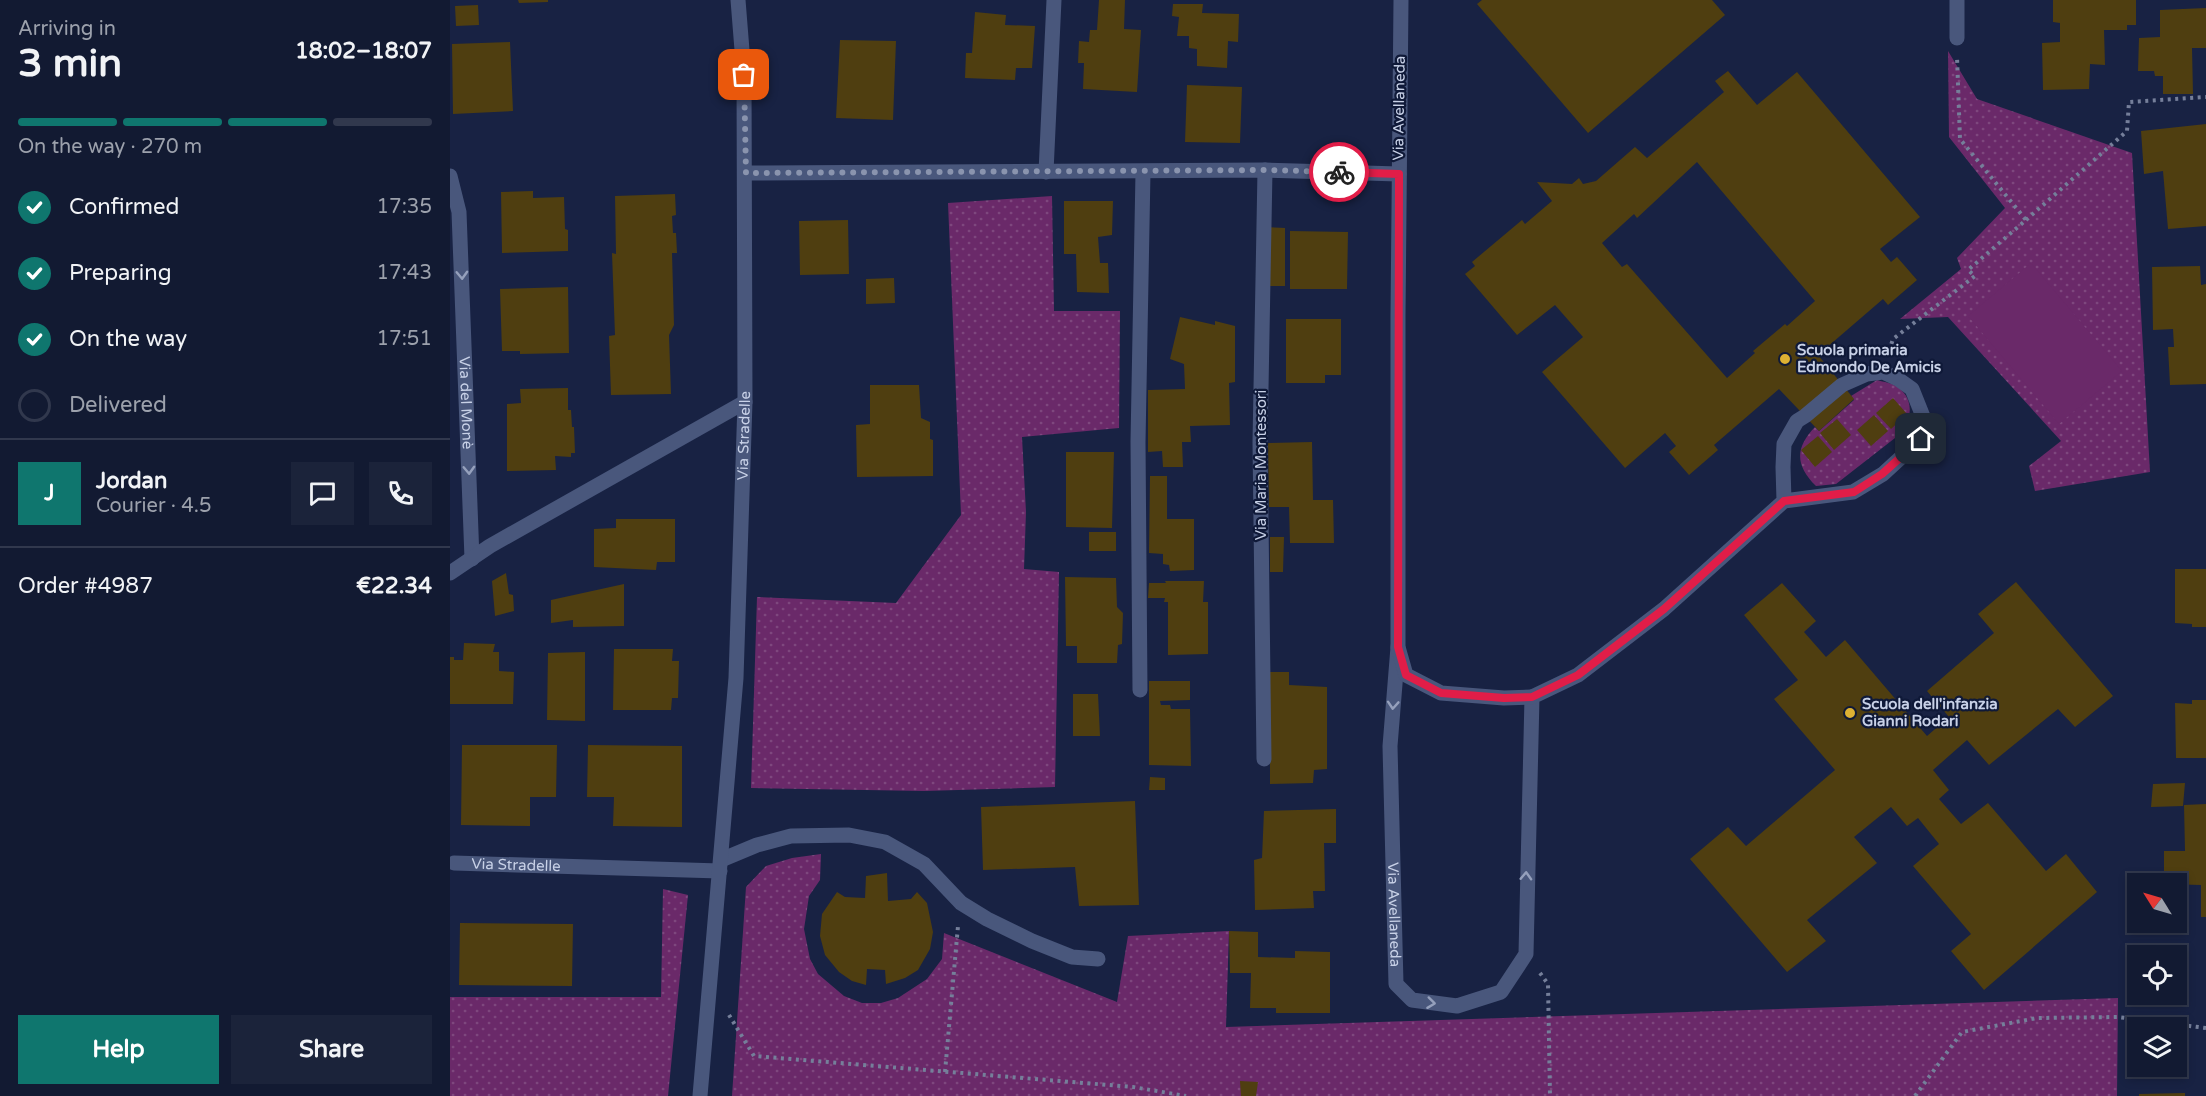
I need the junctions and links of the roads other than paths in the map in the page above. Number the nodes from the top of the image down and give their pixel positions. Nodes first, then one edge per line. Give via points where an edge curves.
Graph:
1 (738, 0) edge
2 (1054, 0) edge
3 (1401, 0) edge
4 (1957, 0) edge
5 (1957, 38) road end
6 (1265, 170) junction
7 (1046, 172) junction
8 (1143, 172) junction
9 (746, 173) junction
10 (1399, 174) junction
11 (450, 176) edge
12 (745, 402) junction
13 (1784, 501) junction
14 (472, 559) junction
15 (450, 573) edge
16 (1398, 647) junction
17 (1140, 690) dead end
18 (1532, 697) junction
19 (1264, 759) dead end
20 (454, 863) dead end
21 (720, 865) junction
22 (1098, 959) dead end
23 (700, 1096) edge

1 - 9 street, Via Stradelle
2 - 7 street
3 - 10 street, Via Avellaneda
4 - 5 street
6 - 8 street
6 - 10 street
6 - 19 street, Via Maria Montessori via 1260,443
7 - 8 street
7 - 9 street
8 - 17 street via 1138,442
9 - 12 street, Via Stradelle
10 - 16 street, Via Avellaneda
11 -> 14 street, Via del Monè via 459,212
12 - 14 street
12 - 21 street, Via Stradelle via 736,678
13 - 13 street via 1784,444 1797,421 1842,385 1867,374 1883,372 1912,389 1924,419 1921,439 1882,474 1854,492
13 - 18 street, Via Avellaneda via 1664,609 1578,675
14 - 15 street
16 - 18 street, Via Avellaneda via 1406,675 1441,693
16 -> 18 street, Via Avellaneda via 1390,746 1396,984 1412,1000 1457,1006 1501,992 1526,954
20 - 21 street, Via Stradelle
21 - 22 street via 757,845 791,836 849,835 885,842 924,864 961,903 987,919 1072,957
21 - 23 street, Via Stradelle

